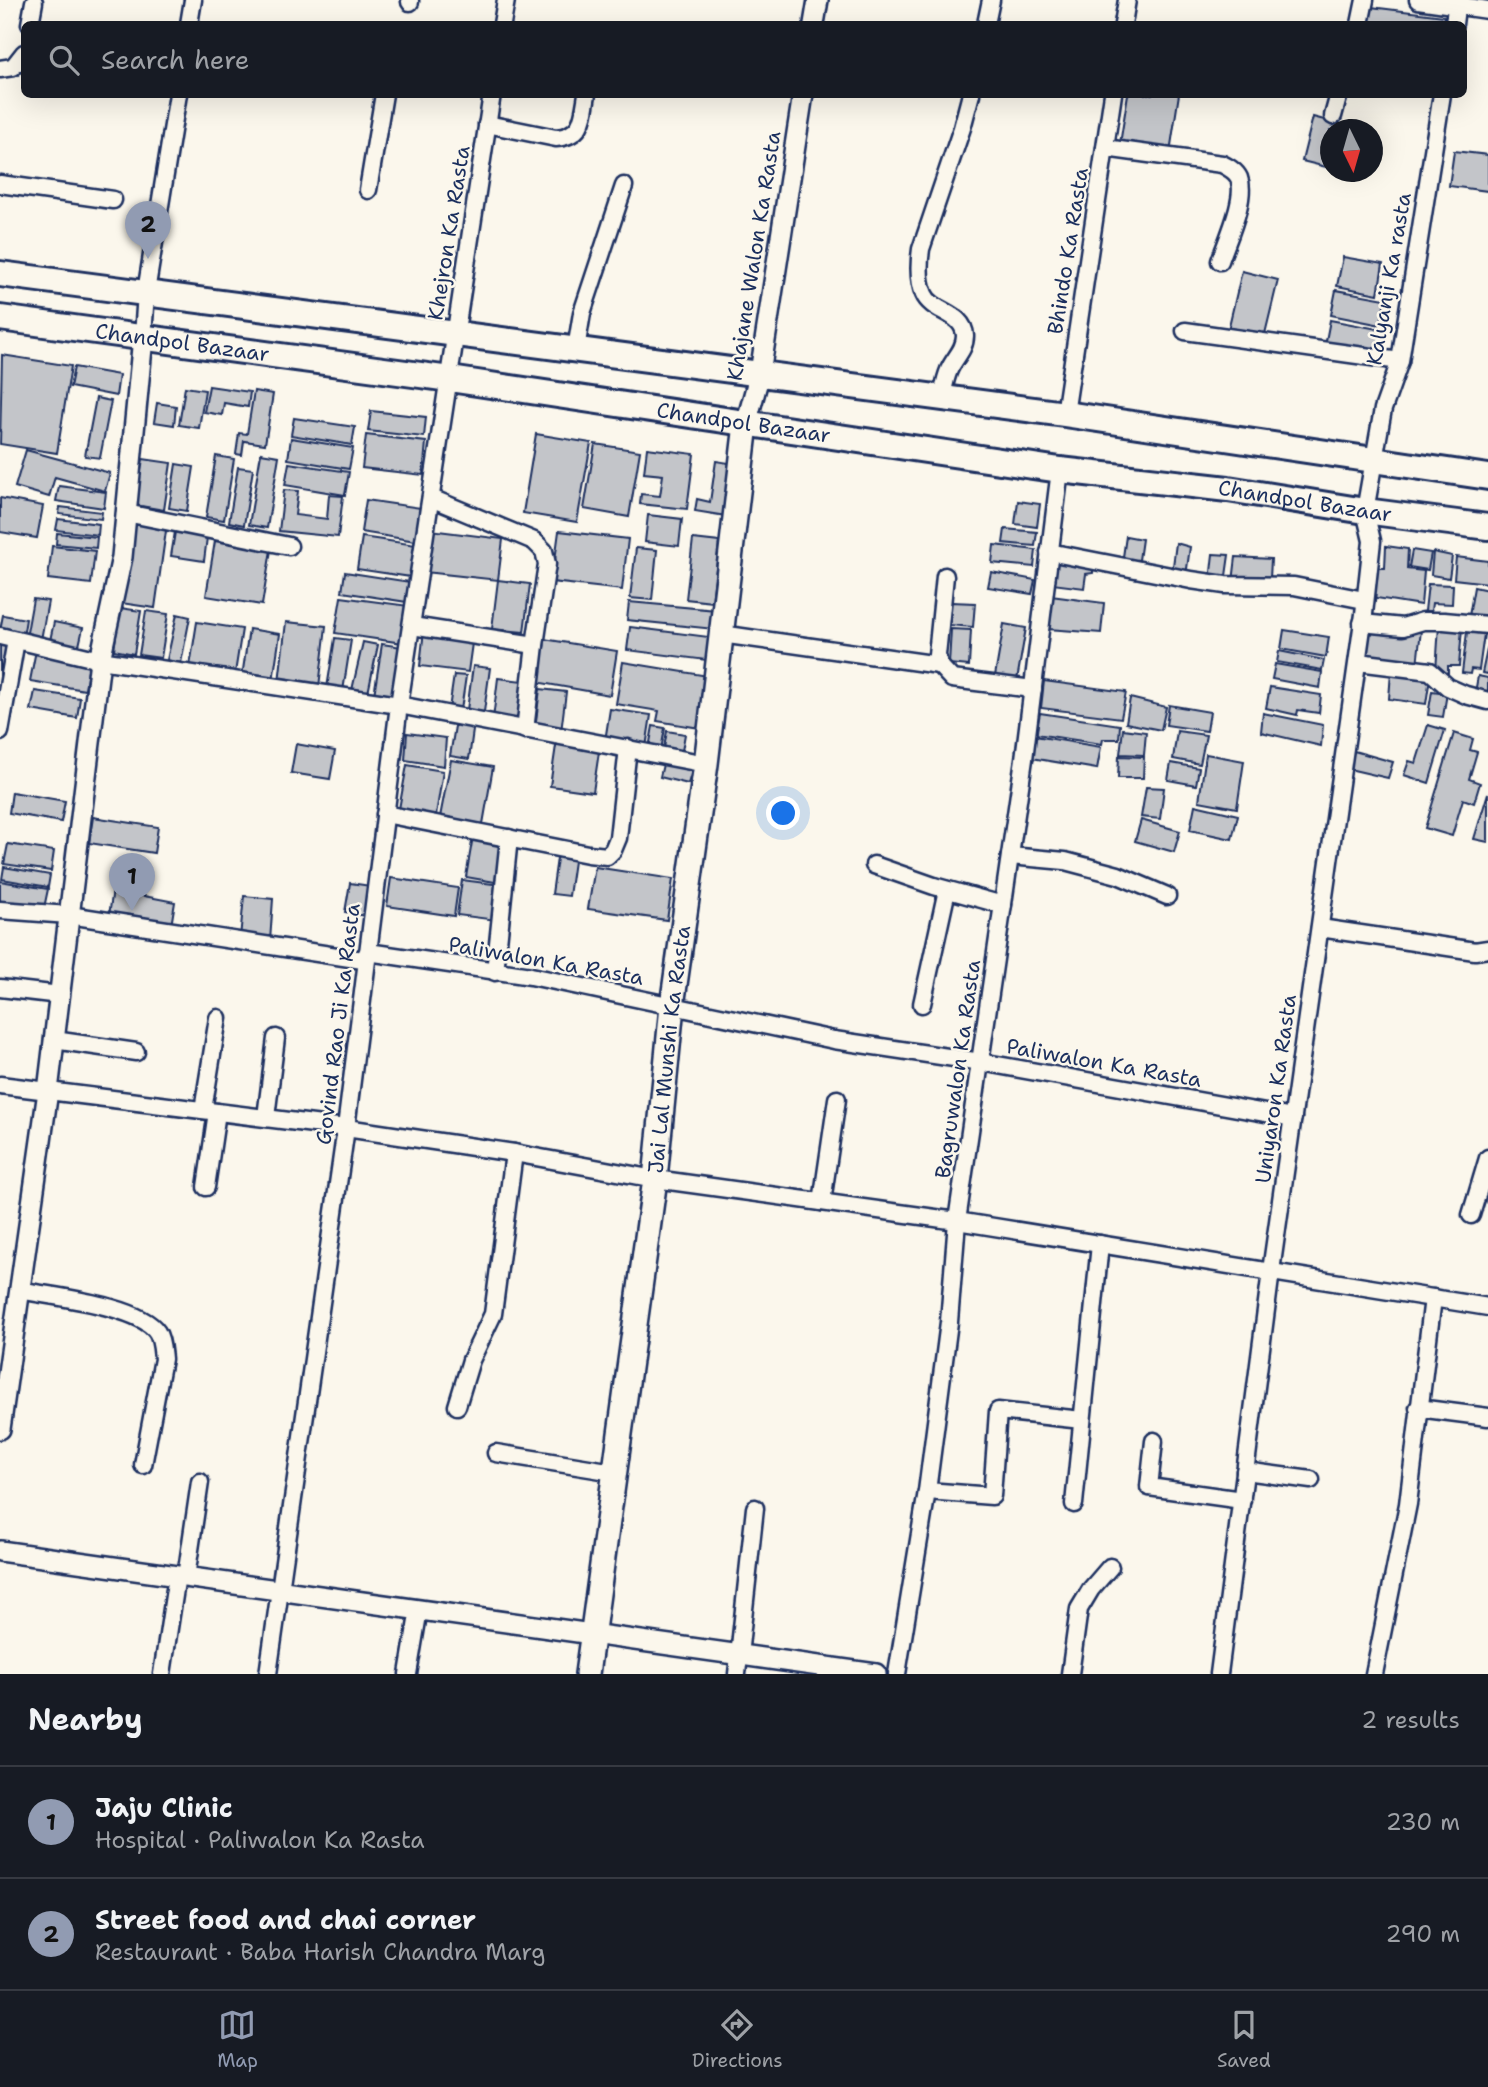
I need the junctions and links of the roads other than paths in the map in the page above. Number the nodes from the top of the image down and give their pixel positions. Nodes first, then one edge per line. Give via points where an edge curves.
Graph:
1 (192, 0) edge
2 (506, 0) edge
3 (818, 0) edge
4 (991, 0) edge
5 (1127, 0) edge
6 (1366, 0) edge
7 (1418, 0) edge
8 (34, 2) edge
9 (1457, 3) edge
10 (1488, 10) edge
11 (31, 21) edge
12 (189, 21) edge
13 (502, 21) edge
14 (814, 21) edge
15 (987, 21) edge
16 (1124, 21) edge
17 (1361, 21) edge
18 (1454, 21) edge
19 (21, 57) edge
20 (0, 69) edge
21 (177, 98) edge
22 (383, 98) edge
23 (491, 98) edge
24 (586, 98) edge
25 (802, 98) edge
26 (970, 98) edge
27 (1112, 98) edge
28 (1338, 98) edge
29 (1441, 98) edge
30 (1333, 116) dead end
31 (487, 124) junction
32 (1105, 148) junction
33 (0, 184) edge
34 (624, 186) dead end
35 (369, 190) dead end
36 (113, 200) dead end
37 (1220, 261) dead end
38 (0, 274) edge
39 (146, 292) junction
40 (0, 318) edge
41 (1185, 331) dead end
42 (454, 332) junction
43 (143, 337) junction
44 (576, 349) junction
45 (1400, 361) junction
46 (760, 373) junction
47 (450, 379) junction
48 (942, 397) junction
49 (1065, 414) junction
50 (746, 424) junction
51 (1373, 460) junction
52 (1060, 470) junction
53 (1488, 477) edge
54 (431, 498) junction
55 (1364, 511) junction
56 (126, 513) junction
57 (1488, 527) edge
58 (289, 546) dead end
59 (1049, 552) junction
60 (945, 576) dead end
61 (1364, 600) junction
62 (1362, 623) junction
63 (1488, 625) edge
64 (411, 626) junction
65 (722, 634) junction
66 (8, 638) edge
67 (535, 645) junction
68 (100, 660) junction
69 (1358, 662) junction
70 (939, 665) junction
71 (1033, 689) junction
72 (1488, 701) edge
73 (399, 705) junction
74 (525, 730) junction
75 (0, 732) edge
76 (628, 748) junction
77 (706, 764) junction
78 (385, 814) junction
79 (509, 838) junction
80 (1010, 856) junction
81 (874, 865) dead end
82 (947, 890) junction
83 (1167, 896) dead end
84 (1003, 905) junction
85 (0, 910) edge
86 (69, 915) junction
87 (1320, 928) junction
88 (1488, 949) edge
89 (368, 952) junction
90 (495, 972) junction
91 (0, 988) edge
92 (60, 995) junction
93 (922, 1004) dead end
94 (673, 1006) junction
95 (218, 1018) dead end
96 (276, 1038) dead end
97 (54, 1041) junction
98 (136, 1052) dead end
99 (981, 1062) junction
100 (0, 1085) edge
101 (48, 1091) junction
102 (837, 1099) dead end
103 (210, 1111) junction
104 (266, 1118) junction
105 (1293, 1118) junction
106 (346, 1128) junction
107 (514, 1153) junction
108 (1488, 1158) edge
109 (655, 1179) junction
110 (206, 1187) dead end
111 (822, 1202) junction
112 (1471, 1215) dead end
113 (957, 1221) junction
114 (1100, 1244) junction
115 (1271, 1271) junction
116 (20, 1290) junction
117 (1433, 1298) junction
118 (1488, 1307) edge
119 (4, 1371) edge
120 (457, 1406) dead end
121 (1418, 1408) junction
122 (1488, 1417) edge
123 (1082, 1420) junction
124 (0, 1429) edge
125 (1154, 1441) dead end
126 (496, 1453) dead end
127 (144, 1465) dead end
128 (1245, 1471) junction
129 (614, 1472) junction
130 (1311, 1480) dead end
131 (200, 1482) dead end
132 (927, 1491) junction
133 (1242, 1500) junction
134 (1074, 1504) dead end
135 (755, 1508) dead end
136 (0, 1551) edge
137 (1110, 1567) dead end
138 (182, 1576) junction
139 (280, 1589) junction
140 (419, 1609) junction
141 (591, 1633) junction
142 (738, 1664) edge
143 (162, 1674) edge
144 (268, 1674) edge
145 (408, 1674) edge
146 (587, 1674) edge
147 (876, 1674) edge
148 (897, 1674) edge
149 (1070, 1674) edge
150 (1219, 1674) edge
151 (1374, 1674) edge

1 - 12 street
2 - 13 street
3 - 14 street
4 - 15 street
5 - 16 street
6 - 17 street
7 - 9 street
8 - 11 street
9 - 10 street
9 - 18 street
19 - 20 street via 13,67
21 - 39 street
22 - 35 street
23 - 31 street, Khejron Ka Rasta
24 - 31 street via 582,121 567,137
25 - 46 street, Khajane Walon Ka Rasta
26 - 48 street via 919,266 924,295 956,318 965,337
27 - 32 street, Bhindo Ka Rasta
28 - 30 street
29 - 45 street, Kalyanji Ka rasta
31 - 42 street, Khejron Ka Rasta
32 - 37 street via 1222,164 1233,170 1239,178 1240,199
32 - 49 street, Bhindo Ka Rasta
33 - 36 street
34 - 44 street via 582,313
38 - 39 main road
39 - 42 main road
39 - 43 street
40 - 43 main road, Chandpol Bazaar
41 - 45 street
42 - 44 main road
42 - 47 street, Khejron Ka Rasta
43 - 47 main road, Chandpol Bazaar
43 - 56 street
44 - 46 main road
45 - 51 street, Kalyanji Ka rasta via 1383,409
46 - 48 main road
46 - 50 street, Khajane Walon Ka Rasta
47 - 50 main road, Chandpol Bazaar
47 - 54 street, Govind Rao Ji Ka Rasta
48 - 49 main road
49 - 51 main road
50 - 52 main road, Chandpol Bazaar
50 - 65 main road, Jai Lal Munshi Ka Rasta
51 - 53 main road
51 - 55 street, Kalyanji Ka rasta
52 - 55 main road, Chandpol Bazaar via 1228,489
52 - 59 street, Bagruwalon Ka Rasta
54 - 64 street, Govind Rao Ji Ka Rasta
54 - 67 street via 534,541 544,551 547,564
55 - 57 main road, Chandpol Bazaar
55 - 61 street, Uniyaron Ka Rasta via 1372,541
56 - 58 street
56 - 68 street via 122,556
59 - 61 street via 1191,580 1294,586
59 - 71 street, Bagruwalon Ka Rasta
60 - 70 street
61 - 62 street, Uniyaron Ka Rasta
62 - 63 street
62 - 69 street, Uniyaron Ka Rasta
64 - 67 street
64 - 73 street, Govind Rao Ji Ka Rasta
65 - 70 street
65 - 77 main road, Jai Lal Munshi Ka Rasta
66 - 68 street
66 - 75 street
67 - 74 street
68 - 73 street
68 - 86 street
69 - 72 street via 1430,671 1448,687
69 - 87 street, Uniyaron Ka Rasta
70 - 71 street via 952,679
71 - 80 street, Bagruwalon Ka Rasta
73 - 74 street
73 - 78 street, Govind Rao Ji Ka Rasta
74 - 76 street
76 - 77 street
76 - 79 street via 618,838 607,856
77 - 94 main road, Jai Lal Munshi Ka Rasta
78 - 79 street
78 - 89 street, Govind Rao Ji Ka Rasta
79 - 90 street
80 - 83 street via 1118,875
80 - 84 street, Bagruwalon Ka Rasta
81 - 82 street
82 - 84 street
82 - 93 street
84 - 99 street, Bagruwalon Ka Rasta
85 - 86 street, Paliwalon Ka Rasta
86 - 89 street, Paliwalon Ka Rasta via 363,960
86 - 92 street
87 - 88 street via 1475,951
87 - 105 street, Uniyaron Ka Rasta
89 - 90 street, Paliwalon Ka Rasta
89 - 106 street, Govind Rao Ji Ka Rasta
90 - 94 street, Paliwalon Ka Rasta
91 - 92 street
92 - 97 street
94 - 99 street, Paliwalon Ka Rasta via 834,1040
94 - 109 main road, Jai Lal Munshi Ka Rasta
95 - 103 street
96 - 104 street
97 - 98 street
97 - 101 street
99 - 105 street, Paliwalon Ka Rasta
99 - 113 street, Bagruwalon Ka Rasta
100 - 101 street
101 - 103 street
101 - 116 street
102 - 111 street
103 - 104 street
103 - 110 street
104 - 106 street
105 - 115 street, Uniyaron Ka Rasta
106 - 107 street
106 - 139 street, Govind Rao Ji Ka Rasta
107 - 109 street
107 - 120 street via 493,1314 471,1360
108 - 112 street
109 - 111 street
109 - 129 main road, Jai Lal Munshi Ka Rasta
111 - 113 street
113 - 114 street
113 - 132 street, Bagruwalon Ka Rasta
114 - 115 street
114 - 123 street
115 - 117 street
115 - 128 street, Uniyaron Ka Rasta
116 - 119 street
116 - 127 street via 139,1316 157,1332 163,1359
117 - 118 street
117 - 121 street
119 - 124 street
121 - 122 street
121 - 151 street via 1408,1504
123 - 132 street via 998,1411 992,1496
123 - 134 street
125 - 133 street via 1149,1487
126 - 129 street
128 - 130 street
128 - 133 street, Uniyaron Ka Rasta
129 - 141 main road, Jai Lal Munshi Ka Rasta
131 - 138 street
132 - 148 street, Bagruwalon Ka Rasta
133 - 150 street, Uniyaron Ka Rasta
135 - 142 street
136 - 138 street
137 - 149 street via 1079,1609
138 - 139 street
138 - 143 street
139 - 140 street
139 - 144 street, Govind Rao Ji Ka Rasta
140 - 141 street
140 - 145 street
141 - 142 street
141 - 146 main road, Jai Lal Munshi Ka Rasta
142 - 147 street

